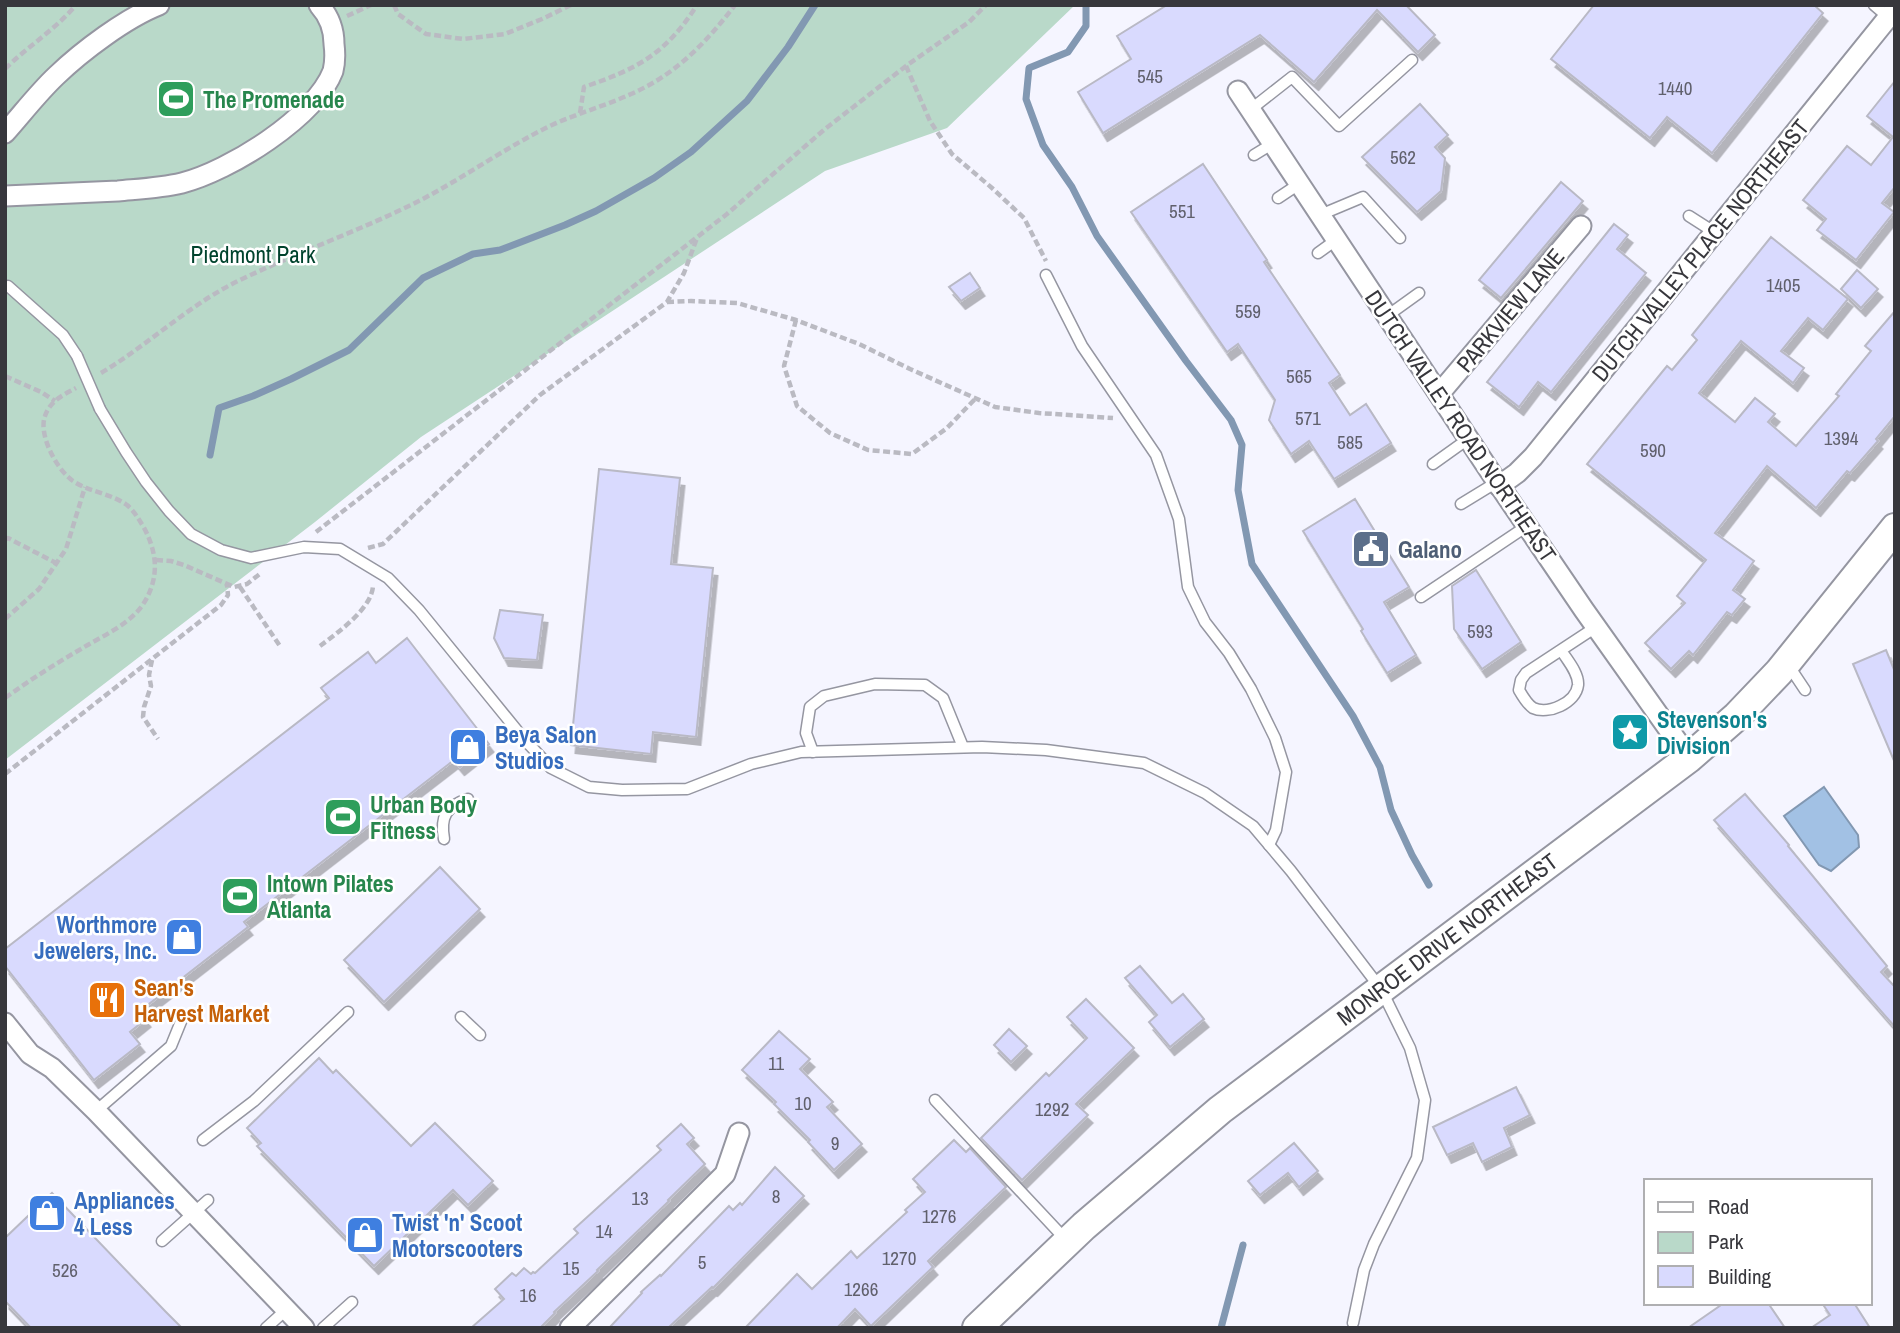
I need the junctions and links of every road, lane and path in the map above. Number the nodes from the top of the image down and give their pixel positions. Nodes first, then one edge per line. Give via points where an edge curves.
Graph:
1 (76, 5) edge
2 (159, 5) edge
3 (319, 5) edge
4 (371, 5) edge
5 (394, 5) edge
6 (571, 5) edge
7 (697, 5) edge
8 (734, 5) edge
9 (986, 5) edge
10 (1886, 10) edge
11 (343, 18) dead end
12 (1412, 60) dead end
13 (906, 66) junction
14 (5, 69) edge
15 (1238, 91) dead end
16 (1249, 110) junction
17 (580, 113) junction
18 (5, 133) edge
19 (1272, 144) junction
20 (1254, 155) dead end
21 (1299, 184) junction
22 (5, 196) edge
23 (1278, 198) dead end
24 (1320, 215) junction
25 (1689, 216) dead end
26 (1581, 226) dead end
27 (1714, 232) junction
28 (697, 237) junction
29 (1400, 238) dead end
30 (1336, 240) junction
31 (1318, 253) dead end
32 (1046, 275) joint
33 (8, 286) dead end
34 (1419, 293) dead end
35 (667, 302) junction
36 (1387, 316) junction
37 (796, 320) junction
38 (5, 376) edge
39 (93, 378) dead end
40 (83, 383) dead end
41 (1438, 394) junction
42 (976, 398) junction
43 (55, 401) junction
44 (1132, 419) junction
45 (1468, 439) junction
46 (1433, 464) dead end
47 (1498, 484) junction
48 (85, 487) junction
49 (1461, 504) dead end
50 (1527, 526) junction
51 (322, 527) dead end
52 (1895, 528) edge
53 (5, 540) edge
54 (354, 558) junction
55 (156, 560) junction
56 (56, 563) junction
57 (370, 567) junction
58 (254, 579) dead end
59 (227, 586) junction
60 (240, 587) junction
61 (1421, 597) dead end
62 (7, 615) edge
63 (1596, 627) junction
64 (279, 646) dead end
65 (320, 646) dead end
66 (1561, 650) junction
67 (153, 659) junction
68 (1787, 662) junction
69 (1805, 690) dead end
70 (5, 698) edge
71 (158, 739) dead end
72 (963, 747) junction
73 (813, 752) junction
74 (1689, 758) junction
75 (5, 774) edge
76 (468, 799) dead end
77 (444, 839) dead end
78 (1269, 845) junction
79 (1381, 989) junction
80 (348, 1012) dead end
81 (461, 1017) dead end
82 (181, 1019) dead end
83 (5, 1023) edge
84 (480, 1035) dead end
85 (935, 1100) dead end
86 (96, 1111) junction
87 (739, 1133) dead end
88 (203, 1140) dead end
89 (200, 1206) junction
90 (162, 1241) dead end
91 (1067, 1241) junction
92 (352, 1302) dead end
93 (286, 1309) junction
94 (1353, 1323) dead end
95 (265, 1328) edge
96 (304, 1328) edge
97 (323, 1328) edge
98 (570, 1328) edge
99 (977, 1328) edge

1 - 14 path
2 - 18 street via 100,40 56,76
3 - 22 street via 334,30 333,69 312,104 257,147 181,183
4 - 11 path
5 - 6 path via 426,34 463,39 505,33
7 - 17 path via 661,49 632,69 584,87
8 - 17 path via 714,32 674,70 629,95
9 - 13 path
10 - 27 street, DUTCH VALLEY PLACE NORTHEAST
12 - 16 lane via 1339,126 1295,73
13 - 28 path
13 - 32 path via 930,121 952,154 1024,218 1048,265
15 - 16 street, DUTCH VALLEY ROAD NORTHEAST
16 - 19 street, DUTCH VALLEY ROAD NORTHEAST
17 - 39 path via 412,204 235,282
19 - 20 lane
19 - 21 street, DUTCH VALLEY ROAD NORTHEAST
21 - 23 lane
21 - 24 street, DUTCH VALLEY ROAD NORTHEAST
24 - 29 lane via 1363,197
24 - 30 street, DUTCH VALLEY ROAD NORTHEAST
25 - 27 lane
26 - 41 street, PARKVIEW LANE
27 - 47 street, DUTCH VALLEY PLACE NORTHEAST via 1533,457
28 - 35 path
28 - 51 path
30 - 31 lane
30 - 36 street, DUTCH VALLEY ROAD NORTHEAST
32 - 44 lane via 1082,346
33 - 54 lane, bridge via 64,335 125,452 191,534 221,550 251,558 304,547 341,549
34 - 36 lane
35 - 37 path via 737,303
35 - 54 path via 540,395 383,544
36 - 41 street, DUTCH VALLEY ROAD NORTHEAST
37 - 42 path
37 - 42 path via 784,366 797,406 830,433 868,450 912,454
38 - 43 path
40 - 43 path
41 - 45 street, DUTCH VALLEY ROAD NORTHEAST
42 - 44 path via 995,407 1039,413
43 - 48 path via 44,418 51,454 61,470
44 - 78 lane via 1156,455 1179,519 1188,587 1205,622 1251,689 1286,772
45 - 46 lane
45 - 47 street, DUTCH VALLEY ROAD NORTHEAST
47 - 49 lane
47 - 50 street, DUTCH VALLEY ROAD NORTHEAST
48 - 55 path via 128,506 150,538
48 - 56 path via 66,549
50 - 61 lane
50 - 63 street, DUTCH VALLEY ROAD NORTHEAST
52 - 68 main road, MONROE DRIVE NORTHEAST
53 - 56 path
54 - 57 lane
55 - 59 path via 184,565
55 - 70 path via 149,593 130,619
56 - 62 path via 39,589
57 - 65 path via 373,590 359,612
57 - 73 lane via 419,610 551,768 589,787 687,789 751,764
58 - 60 path
59 - 60 path
59 - 67 path via 228,595 221,605
60 - 64 path
63 - 66 lane
63 - 74 street, DUTCH VALLEY ROAD NORTHEAST
66 - 66 lane via 1521,680 1519,690 1530,706 1554,709 1575,696 1579,683
67 - 71 path via 143,717
67 - 75 path
68 - 69 lane
68 - 74 main road, MONROE DRIVE NORTHEAST via 1737,716
72 - 73 lane
72 - 73 lane via 943,698 925,685 875,684 824,696 810,707 806,733
72 - 78 lane via 1046,750 1144,763 1205,793 1253,826
74 - 79 main road, MONROE DRIVE NORTHEAST
76 - 77 lane via 455,803 446,813
78 - 79 lane
79 - 91 main road, MONROE DRIVE NORTHEAST via 1220,1110
79 - 94 lane via 1410,1048 1425,1100 1417,1158 1369,1257
80 - 88 lane via 254,1101
81 - 84 lane
82 - 86 lane via 171,1046
83 - 86 street via 30,1054 52,1068
85 - 91 lane
86 - 89 street
87 - 98 street via 725,1174
89 - 90 lane
89 - 93 street
91 - 99 main road, MONROE DRIVE NORTHEAST
92 - 97 lane
93 - 95 lane
93 - 96 street

